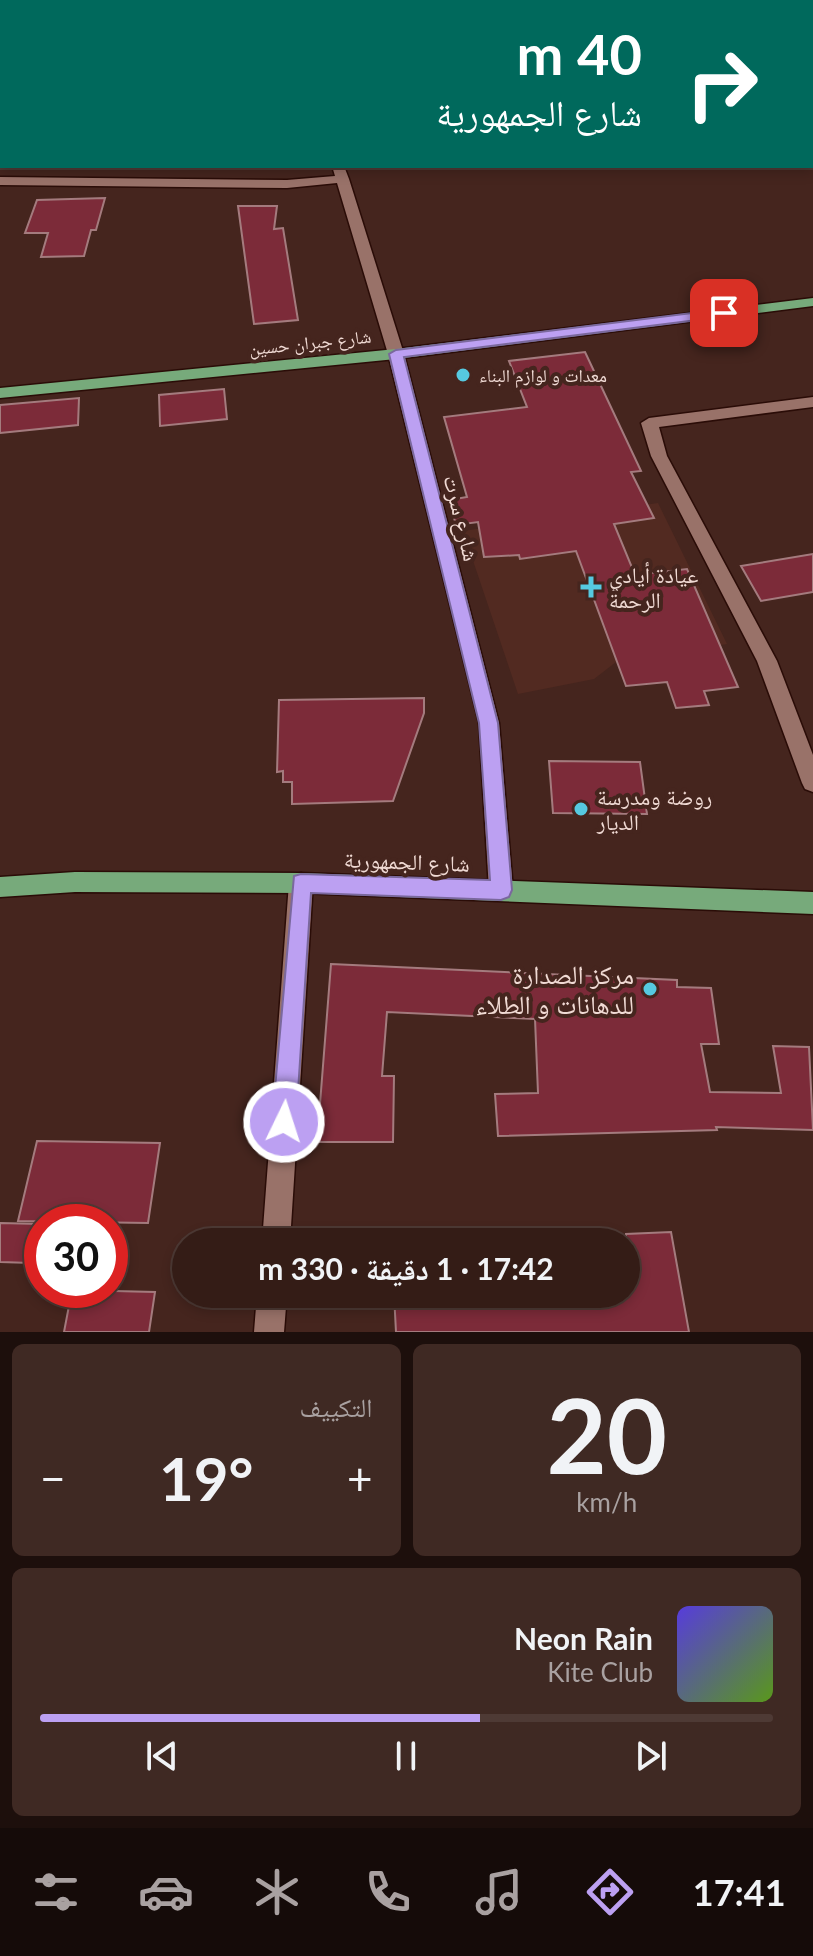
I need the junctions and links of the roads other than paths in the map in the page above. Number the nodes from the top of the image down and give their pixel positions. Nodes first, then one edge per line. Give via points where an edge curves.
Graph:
1 (340, 173) edge
2 (0, 181) edge
3 (813, 302) edge
4 (396, 354) junction
5 (0, 393) edge
6 (813, 402) edge
7 (813, 783) edge
8 (301, 883) junction
9 (0, 887) edge
10 (501, 890) junction
11 (813, 903) edge
12 (277, 1228) edge
13 (271, 1308) edge
14 (269, 1332) edge

1 - 2 street via 287,184
1 - 4 street, شارع سرت
3 - 4 main road, شارع جبران حسين
4 - 5 main road, شارع جبران حسين
4 - 10 street, شارع سرت via 489,723
6 - 7 street via 649,423 659,456 767,661
8 - 9 main road, شارع الجمهورية via 75,882
8 - 10 main road, شارع الجمهورية
8 - 12 street
10 - 11 main road, شارع الجمهورية
13 - 14 street

